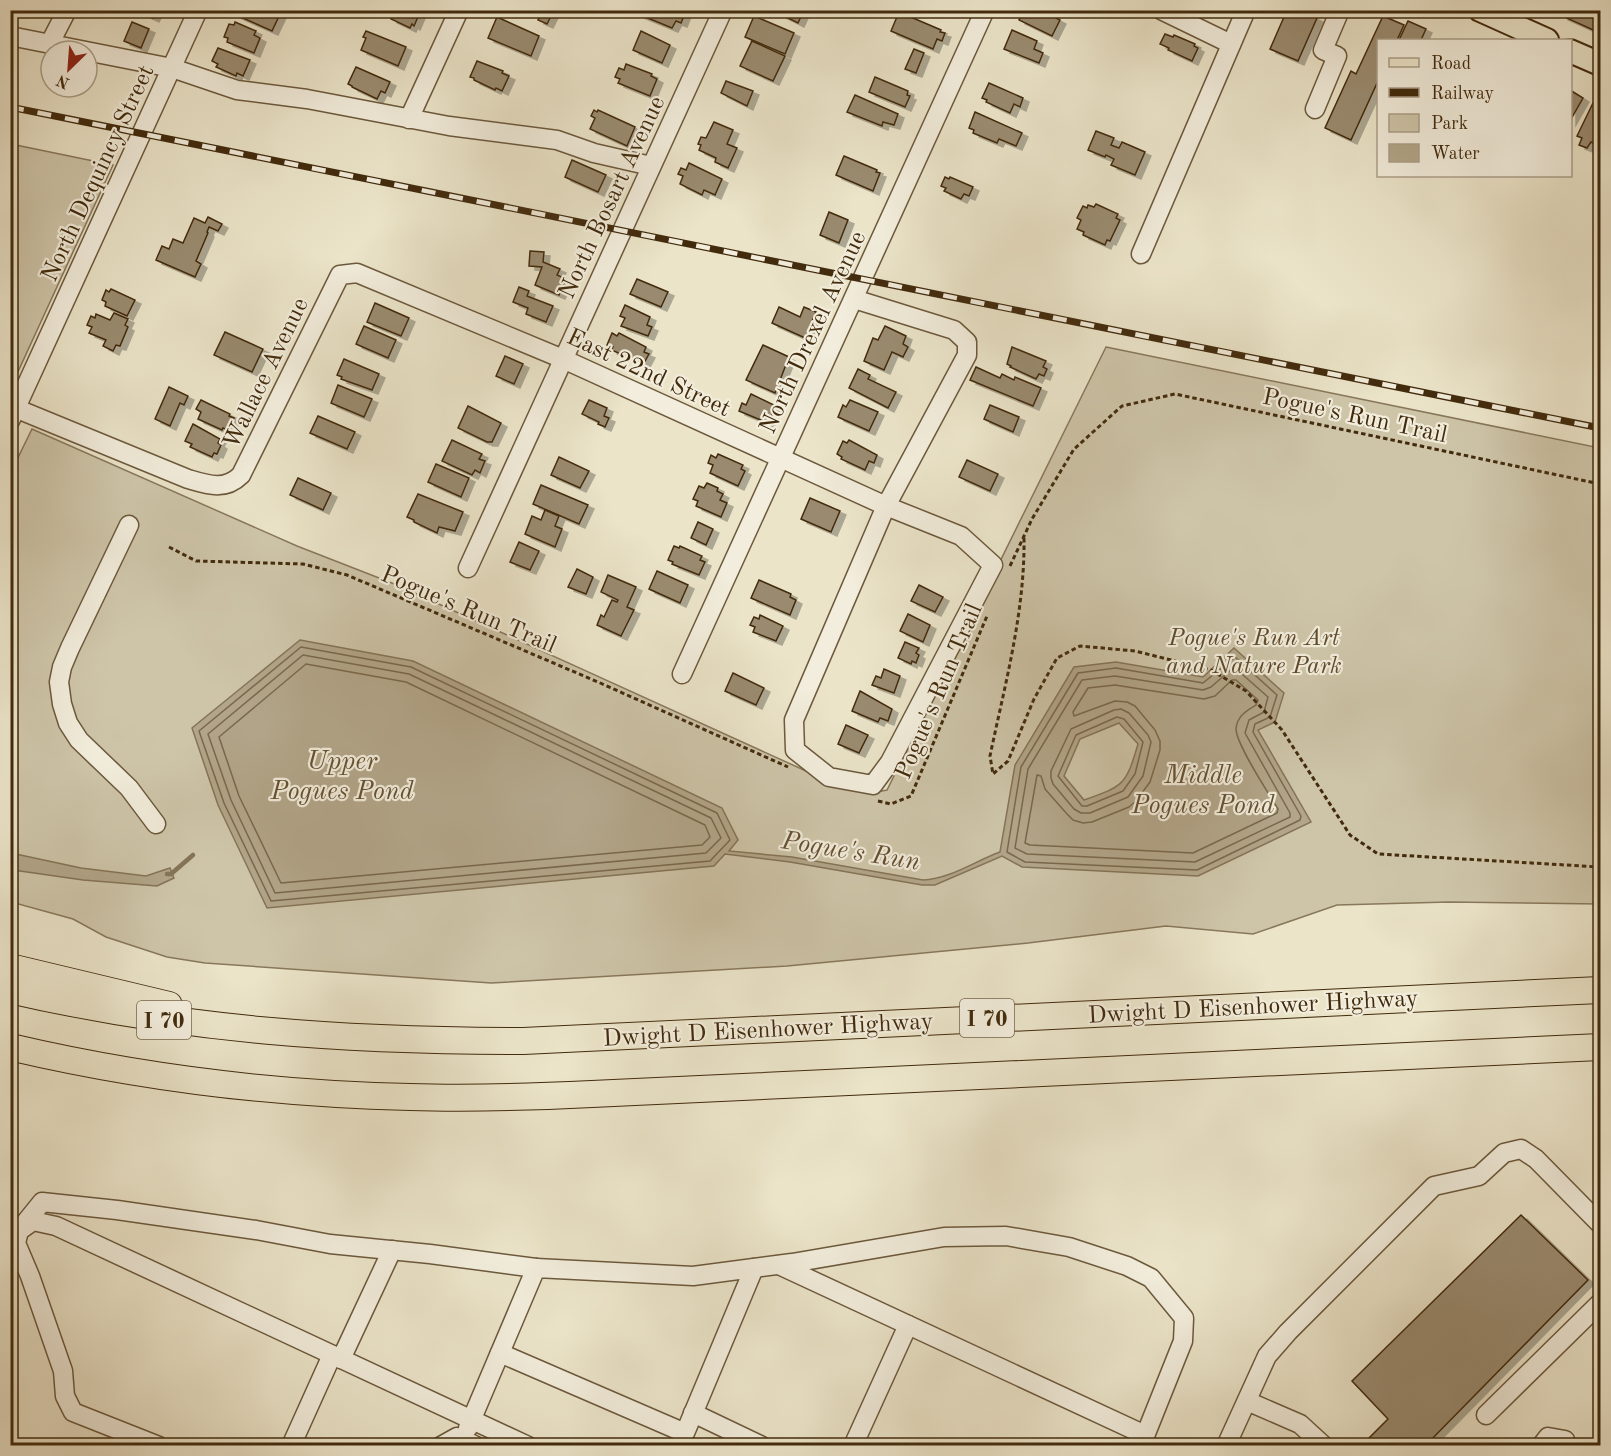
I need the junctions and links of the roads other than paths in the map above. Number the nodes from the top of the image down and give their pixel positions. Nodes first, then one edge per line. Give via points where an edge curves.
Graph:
1 (67, 10) edge
2 (198, 10) edge
3 (459, 10) edge
4 (723, 10) edge
5 (985, 10) edge
6 (1161, 10) edge
7 (1246, 10) edge
8 (1480, 10) edge
9 (1340, 11) edge
10 (10, 36) edge
11 (52, 39) edge
12 (1545, 39) edge
13 (39, 42) edge
14 (1231, 44) junction
15 (1572, 52) edge
16 (99, 54) edge
17 (1600, 64) edge
18 (172, 68) junction
19 (1315, 109) dead end
20 (409, 119) junction
21 (651, 166) junction
22 (1141, 254) dead end
23 (340, 275) joint
24 (854, 298) junction
25 (563, 358) junction
26 (12, 412) edge
27 (781, 459) junction
28 (886, 506) junction
29 (129, 525) dead end
30 (468, 568) dead end
31 (682, 674) dead end
32 (156, 824) dead end
33 (10, 966) edge
34 (10, 990) edge
35 (1600, 990) edge
36 (319, 1036) junction
37 (1600, 1047) edge
38 (10, 1048) edge
39 (1600, 1224) edge
40 (19, 1231) junction
41 (392, 1250) junction
42 (778, 1264) junction
43 (536, 1268) junction
44 (754, 1268) junction
45 (1600, 1303) edge
46 (908, 1325) junction
47 (500, 1353) junction
48 (337, 1357) junction
49 (1246, 1401) junction
50 (693, 1413) junction
51 (1486, 1415) dead end
52 (464, 1436) edge
53 (682, 1439) edge
54 (1143, 1440) edge
55 (1565, 1440) dead end
56 (159, 1446) edge
57 (291, 1446) edge
58 (528, 1446) edge
59 (762, 1446) edge
60 (853, 1446) edge
61 (1226, 1446) edge
62 (1324, 1446) edge
63 (1541, 1446) edge

1 - 11 street
2 - 18 street, North Dequincy Street
3 - 20 street
4 - 21 street, North Bosart Avenue
5 - 24 street, North Drexel Avenue
6 - 14 street
7 - 14 street
8 - 12 main road
9 - 19 street via 1323,50 1337,56
10 - 13 street
14 - 22 street
15 - 17 main road
16 - 18 street
18 - 20 street via 237,90
18 - 26 street, North Dequincy Street
20 - 21 street via 557,140
21 - 25 street, North Bosart Avenue
23 - 25 street, East 22nd Street via 357,273
23 - 26 street, Wallace Avenue via 235,482 210,486
24 - 27 street, North Drexel Avenue
24 - 28 street via 954,330 967,342 967,355
25 - 27 street, East 22nd Street
25 - 30 street, North Bosart Avenue
27 - 28 street, East 22nd Street
27 - 31 street, North Drexel Avenue
28 - 28 street, East 22nd Street via 794,720 795,750 829,777 873,785 890,762 1001,566 961,536
29 - 32 street via 70,648 59,682 68,723 79,740 129,788
33 - 36 highway
34 - 36 highway, Dwight D Eisenhower Highway / I 70 via 190,1023
35 - 36 highway, Dwight D Eisenhower Highway / I 70 via 523,1041
37 - 38 highway, I 70 via 457,1098 278,1090 146,1073
39 - 49 street via 1536,1159 1521,1149 1504,1153 1479,1176 1434,1186 1267,1356
40 - 41 street via 42,1202
40 - 48 street via 33,1221 56,1226
40 - 56 street via 16,1243 63,1371 65,1396 73,1412
41 - 43 street
41 - 48 street
42 - 44 street
42 - 46 street
42 - 54 street via 944,1237 1006,1236 1069,1247 1127,1266 1151,1278 1184,1318 1183,1341
43 - 44 street via 693,1276
43 - 47 street
44 - 50 street
45 - 51 street
46 - 54 street
46 - 60 street
47 - 52 street
47 - 53 street
48 - 52 street
48 - 57 street
49 - 61 street
49 - 62 street via 1300,1424
50 - 53 street
50 - 59 street
52 - 58 street
55 - 63 street via 1548,1437

